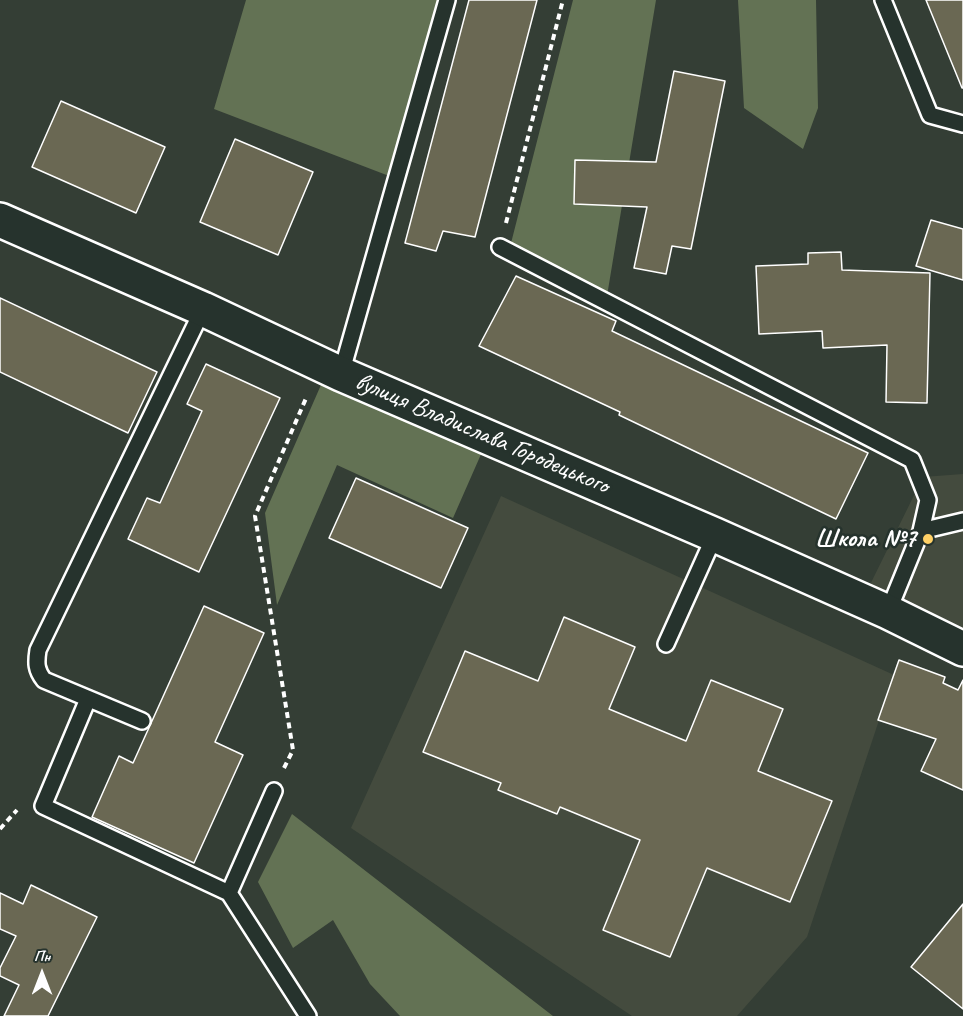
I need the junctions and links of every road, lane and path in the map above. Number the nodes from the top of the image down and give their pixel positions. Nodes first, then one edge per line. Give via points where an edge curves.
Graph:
1 (447, 0) edge
2 (563, 0) edge
3 (884, 0) edge
4 (963, 124) edge
5 (0, 220) edge
6 (500, 247) joint
7 (203, 309) junction
8 (331, 369) junction
9 (963, 521) edge
10 (921, 531) junction
11 (715, 535) junction
12 (888, 612) junction
13 (666, 644) dead end
14 (963, 649) edge
15 (88, 699) junction
16 (142, 721) dead end
17 (293, 750) dead end
18 (274, 791) dead end
19 (229, 893) junction
20 (308, 1016) edge

1 - 8 lane
2 - 6 path
3 - 4 lane via 930,115
5 - 7 street, вулиця Владислава Городецького
6 - 10 lane via 912,460 928,500
7 - 8 street, вулиця Владислава Городецького
7 - 15 lane via 38,650 37,671 44,680
8 - 11 street, вулиця Владислава Городецького
8 - 17 path via 255,516
9 - 10 lane
10 - 12 lane
11 - 12 street, вулиця Владислава Городецького
11 - 13 lane
12 - 14 street, вулиця Владислава Городецького
15 - 16 lane
15 - 19 lane via 43,806
18 - 19 lane
19 - 20 lane

